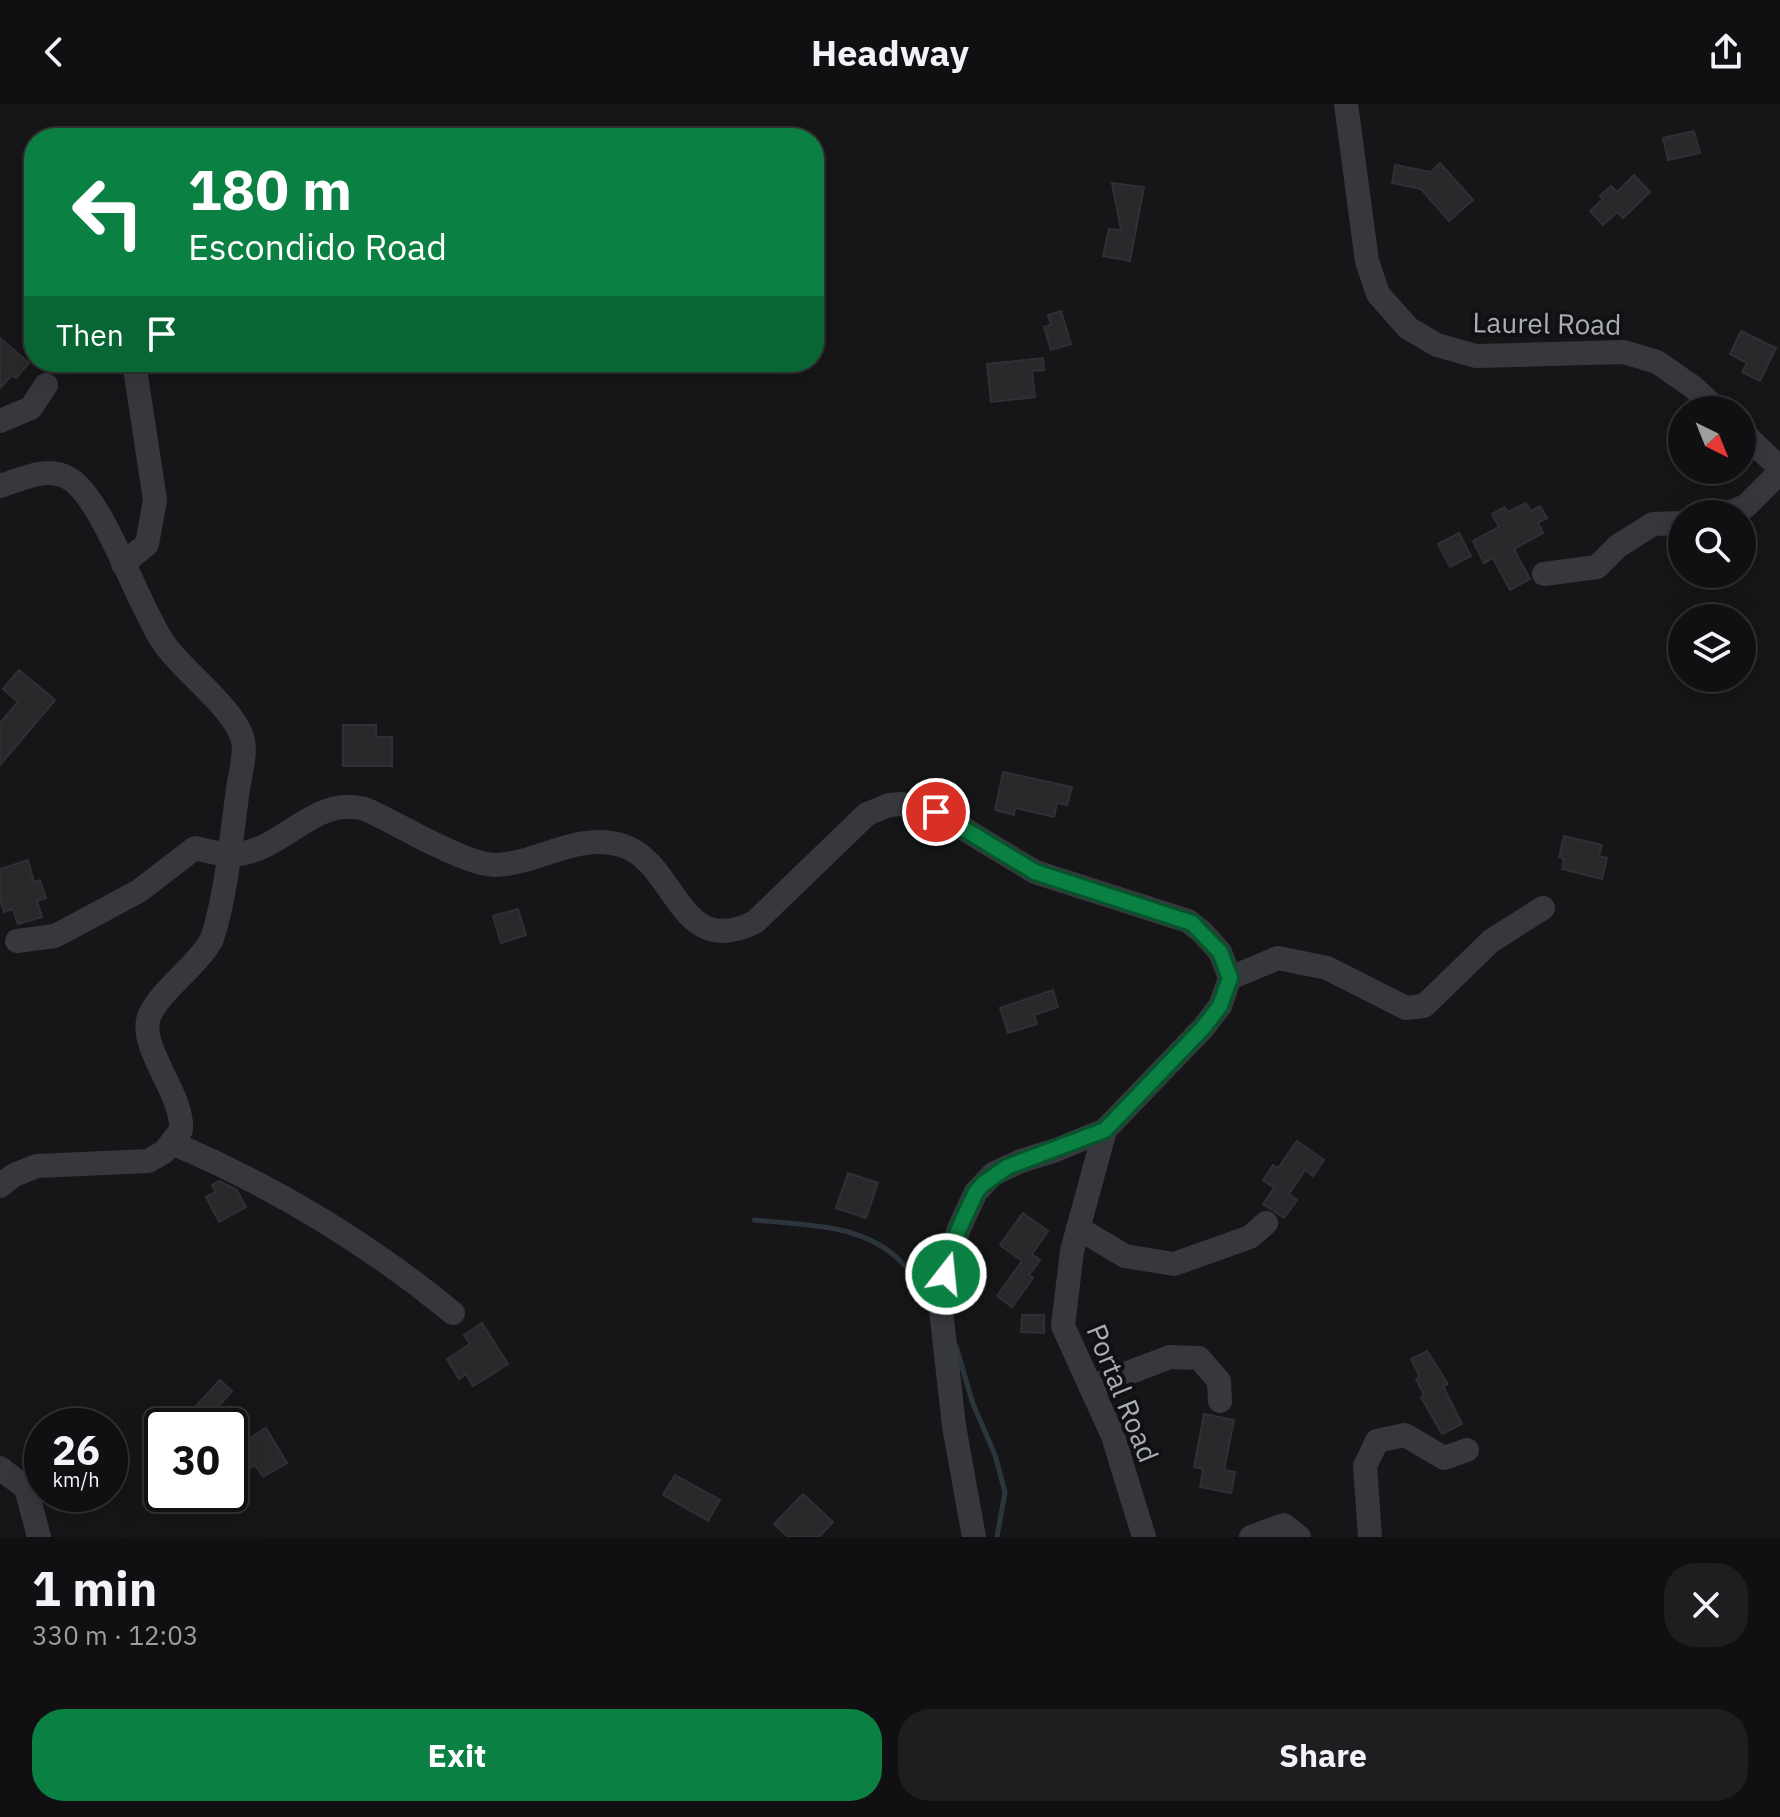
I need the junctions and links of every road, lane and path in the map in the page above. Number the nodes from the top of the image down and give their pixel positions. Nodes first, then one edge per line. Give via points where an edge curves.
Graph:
1 (1346, 104) edge
2 (136, 372) edge
3 (46, 385) dead end
4 (1703, 396) edge
5 (0, 421) edge
6 (1756, 446) edge
7 (1780, 470) edge
8 (0, 486) edge
9 (1752, 500) edge
10 (1668, 523) edge
11 (123, 564) junction
12 (1544, 574) dead end
13 (229, 855) junction
14 (1543, 908) dead end
15 (17, 941) dead end
16 (1230, 978) junction
17 (1105, 1130) junction
18 (172, 1143) junction
19 (0, 1186) edge
20 (1266, 1223) dead end
21 (1078, 1228) junction
22 (453, 1313) dead end
23 (1091, 1387) junction
24 (1220, 1401) dead end
25 (1467, 1450) dead end
26 (0, 1468) edge
27 (39, 1537) edge
28 (974, 1537) edge
29 (1144, 1537) edge
30 (1251, 1537) edge
31 (1299, 1537) edge
32 (1370, 1537) edge

1 - 4 street, Laurel Road via 1367,261 1378,294 1408,328 1437,345 1476,356 1624,352 1657,362
2 - 11 street via 155,500 147,544
3 - 5 street via 31,408
6 - 7 street
7 - 9 street
8 - 11 street via 42,473 70,479 85,492
10 - 12 street via 1653,524 1597,567
11 - 13 street via 163,643 241,732 244,743
13 - 15 street via 195,848 139,891 55,936
13 - 16 street via 282,838 324,810 351,805 481,863 507,863 582,843 621,845 646,861 700,925 727,932 766,913 867,814 902,804 950,818 1035,872 1192,923 1220,952
13 - 18 street via 212,939 149,1017 148,1037 178,1103 181,1130
14 - 16 street via 1491,941 1424,1006 1406,1008 1327,968 1278,958
16 - 17 street via 1220,1006 1203,1028
17 - 21 street, Portal Road
17 - 28 street via 993,1174 976,1192 958,1231 940,1301
18 - 19 street via 148,1161 37,1166
18 - 22 street via 283,1197 401,1270
20 - 21 street via 1250,1237 1174,1264 1125,1256
21 - 23 street, Portal Road via 1063,1326
23 - 24 street via 1170,1357 1199,1358 1219,1381
23 - 29 street, Portal Road via 1113,1436
25 - 32 street via 1444,1458 1405,1435 1377,1441 1365,1466
26 - 27 street via 26,1488
30 - 31 street via 1284,1525

